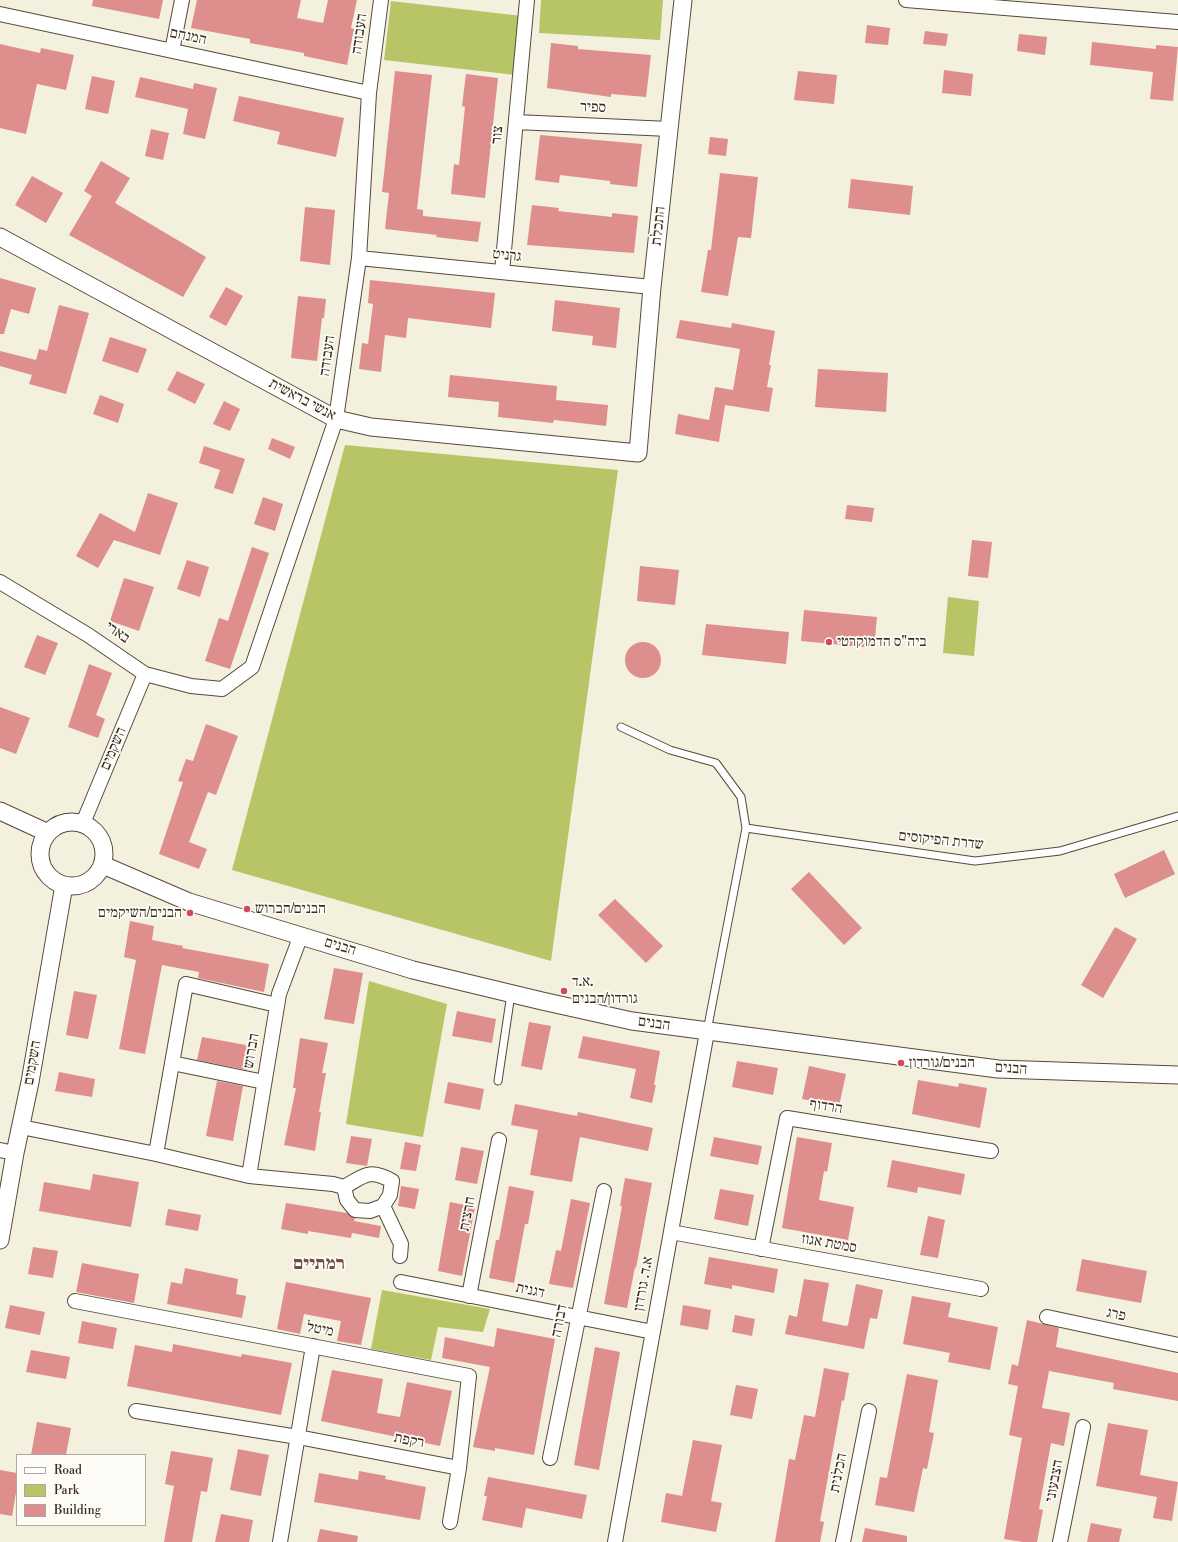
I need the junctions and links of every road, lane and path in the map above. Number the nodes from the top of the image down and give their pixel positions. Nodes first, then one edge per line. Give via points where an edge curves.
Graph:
1 (182, 0) edge
2 (381, 0) edge
3 (527, 0) edge
4 (683, 0) edge
5 (906, 0) edge
6 (0, 14) edge
7 (1178, 22) edge
8 (172, 51) junction
9 (369, 93) junction
10 (516, 122) junction
11 (669, 129) junction
12 (0, 237) edge
13 (359, 258) junction
14 (502, 272) junction
15 (652, 287) junction
16 (336, 419) junction
17 (638, 453) joint
18 (0, 582) edge
19 (145, 674) junction
20 (222, 689) joint
21 (621, 727) dead end
22 (0, 811) edge
23 (1178, 816) edge
24 (83, 823) junction
25 (746, 828) junction
26 (48, 833) junction
27 (103, 865) junction
28 (64, 885) junction
29 (300, 935) junction
30 (512, 994) junction
31 (277, 1005) junction
32 (707, 1032) junction
33 (172, 1063) junction
34 (1178, 1075) edge
35 (498, 1081) dead end
36 (264, 1082) junction
37 (21, 1127) junction
38 (499, 1140) dead end
39 (991, 1151) dead end
40 (8, 1152) edge
41 (156, 1154) junction
42 (249, 1176) junction
43 (344, 1187) junction
44 (604, 1191) dead end
45 (383, 1206) junction
46 (671, 1232) junction
47 (0, 1240) edge
48 (761, 1249) junction
49 (400, 1256) dead end
50 (401, 1282) dead end
51 (981, 1289) dead end
52 (469, 1296) junction
53 (75, 1301) dead end
54 (578, 1318) junction
55 (1047, 1318) dead end
56 (653, 1332) junction
57 (1178, 1345) edge
58 (313, 1346) junction
59 (136, 1411) dead end
60 (869, 1411) dead end
61 (1083, 1427) dead end
62 (298, 1437) junction
63 (550, 1458) dead end
64 (460, 1468) junction
65 (450, 1522) dead end
66 (280, 1542) edge
67 (615, 1542) edge
68 (843, 1542) edge
69 (1060, 1542) edge

1 - 8 street
2 - 9 street, העבודה
3 - 10 street, צור
4 - 11 street, התכלת
5 - 7 street
6 - 8 street, המנחם
8 - 9 street, המנחם
9 - 13 street, העבודה
10 - 11 street, ספיר
10 - 14 street, צור
11 - 15 street, התכלת
12 - 16 street, אנשי בראשית
13 - 14 street, גרניט
13 - 16 street, העבודה
14 - 15 street, גרניט
15 - 17 street, התכלת
16 - 17 street, אנשי בראשית via 378,428
16 - 20 street, העבודה via 252,668
18 - 19 street, בארי via 88,634
19 - 20 street, בארי via 191,686
19 - 24 street, השקמים
21 - 25 lane via 670,750 716,763 741,797
22 - 26 street
23 - 25 lane, שדרת הפיקוסים via 1060,851 975,861
24 - 26 street via 64,823
24 - 27 street via 92,828 104,845
25 - 32 lane
26 - 28 street via 42,842 42,864 54,881
27 - 28 street via 95,877 83,885
27 - 29 street, הבנים via 189,902
28 - 37 street, השקמים
29 - 30 street, הבנים via 413,970
29 - 31 street, הברוש
30 - 32 street, הבנים via 632,1021
30 - 35 lane
31 - 33 street via 186,984
31 - 36 street, הברוש
32 - 34 street, הבנים via 998,1069
32 - 46 street, א.ד. גורדון
33 - 36 street
33 - 41 street
36 - 42 street, הברוש
37 - 40 street, השקמים
37 - 41 street
38 - 52 street, חרצית
39 - 48 street, הרדוף via 787,1118
40 - 47 street, השקמים
41 - 42 street
42 - 43 street
43 - 45 street via 347,1200 355,1210 370,1211
43 - 45 street via 365,1174 381,1175 392,1181 390,1195
44 - 54 street, דבורה
45 - 49 street via 401,1244
46 - 48 street, סמטת אגוז
46 - 56 street, א.ד. גורדון
48 - 51 street, סמטת אגוז
50 - 52 street, דגנית
52 - 54 street, דגנית
53 - 58 street, מיטל
54 - 56 street, דגנית
54 - 63 street, דבורה
55 - 57 street, פרג
56 - 67 street, א.ד. גורדון
58 - 62 street
58 - 64 street, מיטל via 469,1376
59 - 62 street, רקפת
60 - 68 street, הכלנית
61 - 69 street, הצבעוני
62 - 64 street, רקפת
62 - 66 street
64 - 65 street

